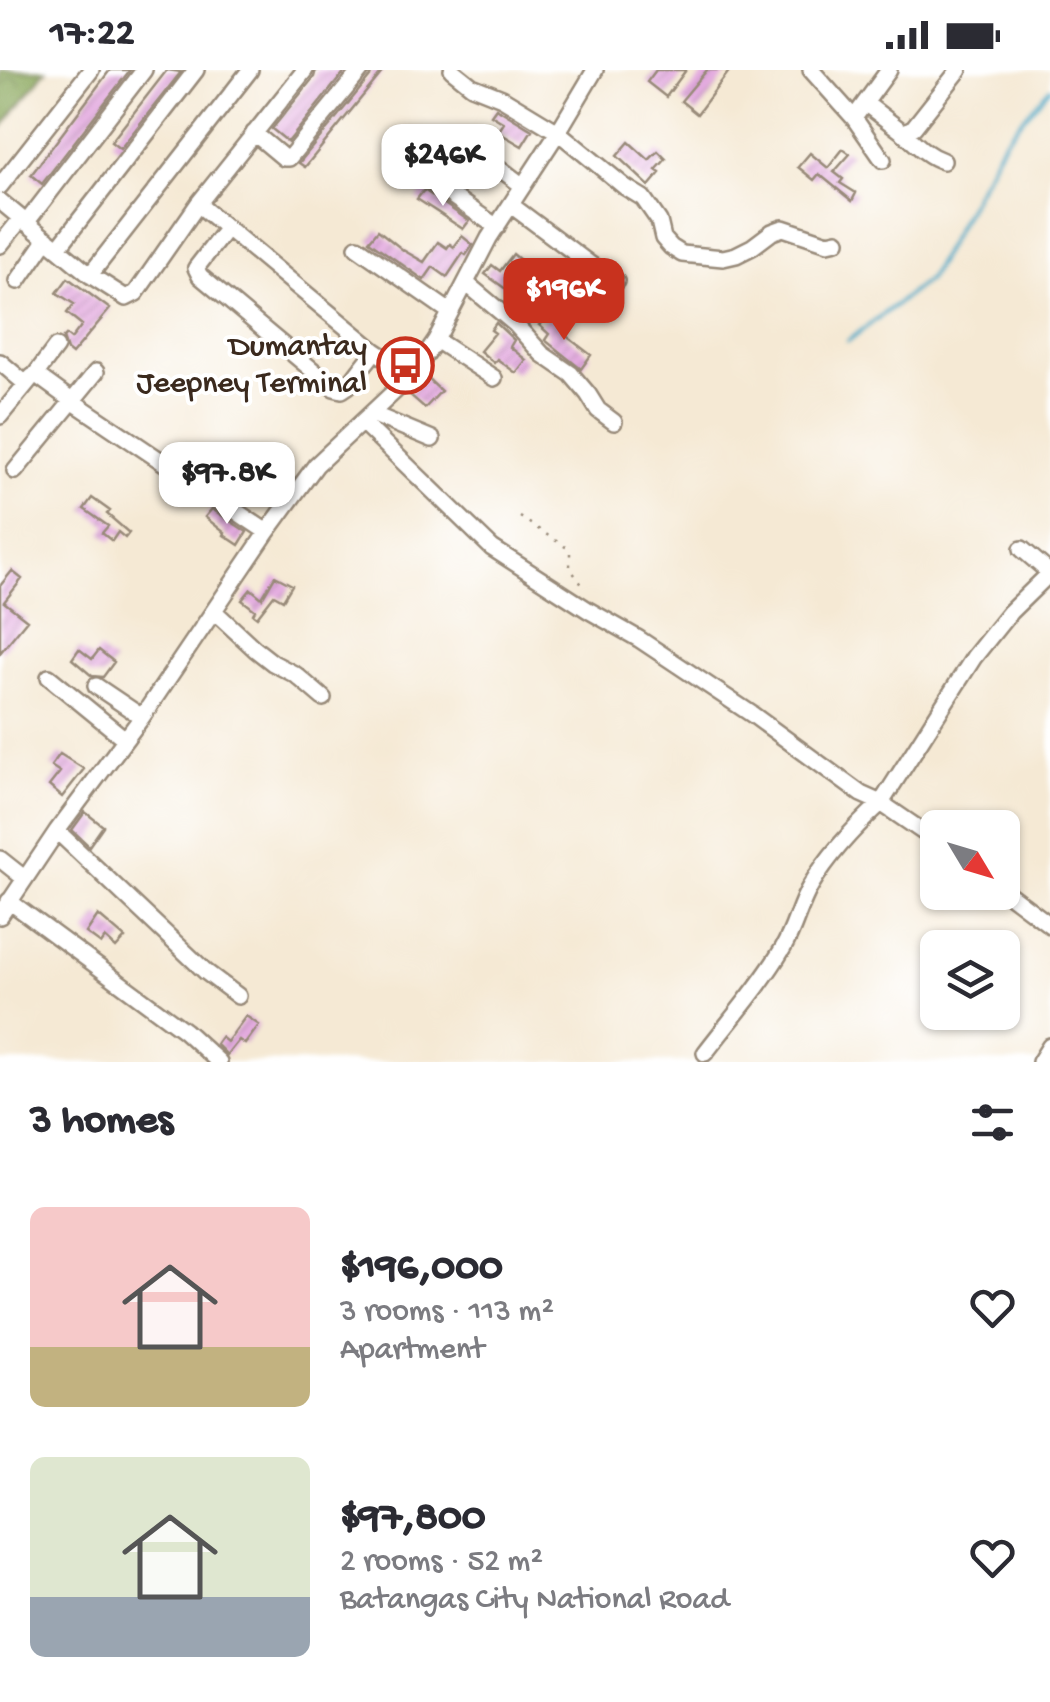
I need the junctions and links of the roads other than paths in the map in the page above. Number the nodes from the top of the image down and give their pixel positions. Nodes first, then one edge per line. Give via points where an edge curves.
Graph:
1 (90, 70) edge
2 (144, 70) edge
3 (196, 70) edge
4 (250, 70) edge
5 (305, 70) edge
6 (361, 70) edge
7 (452, 70) edge
8 (595, 70) edge
9 (810, 70) edge
10 (889, 70) edge
11 (958, 70) edge
12 (865, 104) junction
13 (854, 118) junction
14 (558, 132) junction
15 (904, 132) junction
16 (254, 133) junction
17 (483, 141) dead end
18 (883, 160) dead end
19 (944, 160) dead end
20 (424, 176) dead end
21 (0, 186) edge
22 (523, 186) junction
23 (0, 201) edge
24 (198, 204) junction
25 (511, 205) junction
26 (24, 221) junction
27 (475, 226) dead end
28 (227, 228) junction
29 (493, 232) junction
30 (837, 241) dead end
31 (53, 244) junction
32 (0, 245) edge
33 (357, 248) dead end
34 (90, 275) junction
35 (18, 281) dead end
36 (616, 281) dead end
37 (466, 284) junction
38 (450, 312) junction
39 (436, 340) junction
40 (56, 347) dead end
41 (375, 351) junction
42 (0, 362) edge
43 (96, 372) dead end
44 (412, 375) junction
45 (494, 378) dead end
46 (31, 379) junction
47 (72, 401) junction
48 (0, 416) edge
49 (368, 418) junction
50 (614, 422) dead end
51 (432, 439) dead end
52 (15, 471) dead end
53 (267, 532) junction
54 (1022, 549) dead end
55 (1050, 573) edge
56 (214, 611) junction
57 (49, 677) dead end
58 (96, 686) dead end
59 (323, 698) dead end
60 (142, 716) junction
61 (125, 740) junction
62 (881, 804) junction
63 (920, 830) edge
64 (56, 831) junction
65 (0, 860) edge
66 (24, 878) junction
67 (1020, 902) edge
68 (5, 908) edge
69 (1050, 925) edge
70 (238, 996) dead end
71 (1050, 1046) edge
72 (705, 1053) dead end
73 (219, 1062) edge
74 (1040, 1062) edge

1 - 21 street
2 - 26 street
3 - 31 street
4 - 34 street
5 - 16 street
6 - 16 street via 289,158
7 - 14 street
8 - 14 street
9 - 13 street
10 - 12 street
11 - 15 street
12 - 13 street
12 - 15 street
13 - 18 street
14 - 22 street
14 - 30 street via 643,198 670,248 682,254 736,255 783,228
15 - 19 street
16 - 24 street
17 - 22 street via 478,152
20 - 29 street
22 - 25 street
23 - 26 street
24 - 28 street
24 - 34 street via 136,293 126,298
25 - 29 street
25 - 36 street
26 - 31 street
26 - 32 street
27 - 29 street
28 - 41 street
28 - 41 street via 196,268 200,276 334,388 348,386
29 - 37 street
31 - 34 street
31 - 35 street
33 - 38 street
37 - 38 street
37 - 50 street via 570,374
38 - 39 street
39 - 44 street
39 - 45 street
40 - 46 street
41 - 44 street
42 - 46 street
43 - 47 street
44 - 49 street
46 - 47 street
46 - 48 street
47 - 52 street
47 - 53 street
49 - 51 street
49 - 53 street via 316,465
49 - 62 street via 492,548
53 - 56 street
54 - 55 street
55 - 62 street via 974,657
56 - 59 street
56 - 60 street
57 - 61 street
58 - 60 street
60 - 61 street
61 - 64 street
62 - 63 street
62 - 72 street via 812,881 781,951
64 - 66 street
64 - 70 street
65 - 66 street
66 - 68 street
67 - 69 street
68 - 73 street via 185,1031
71 - 74 street

